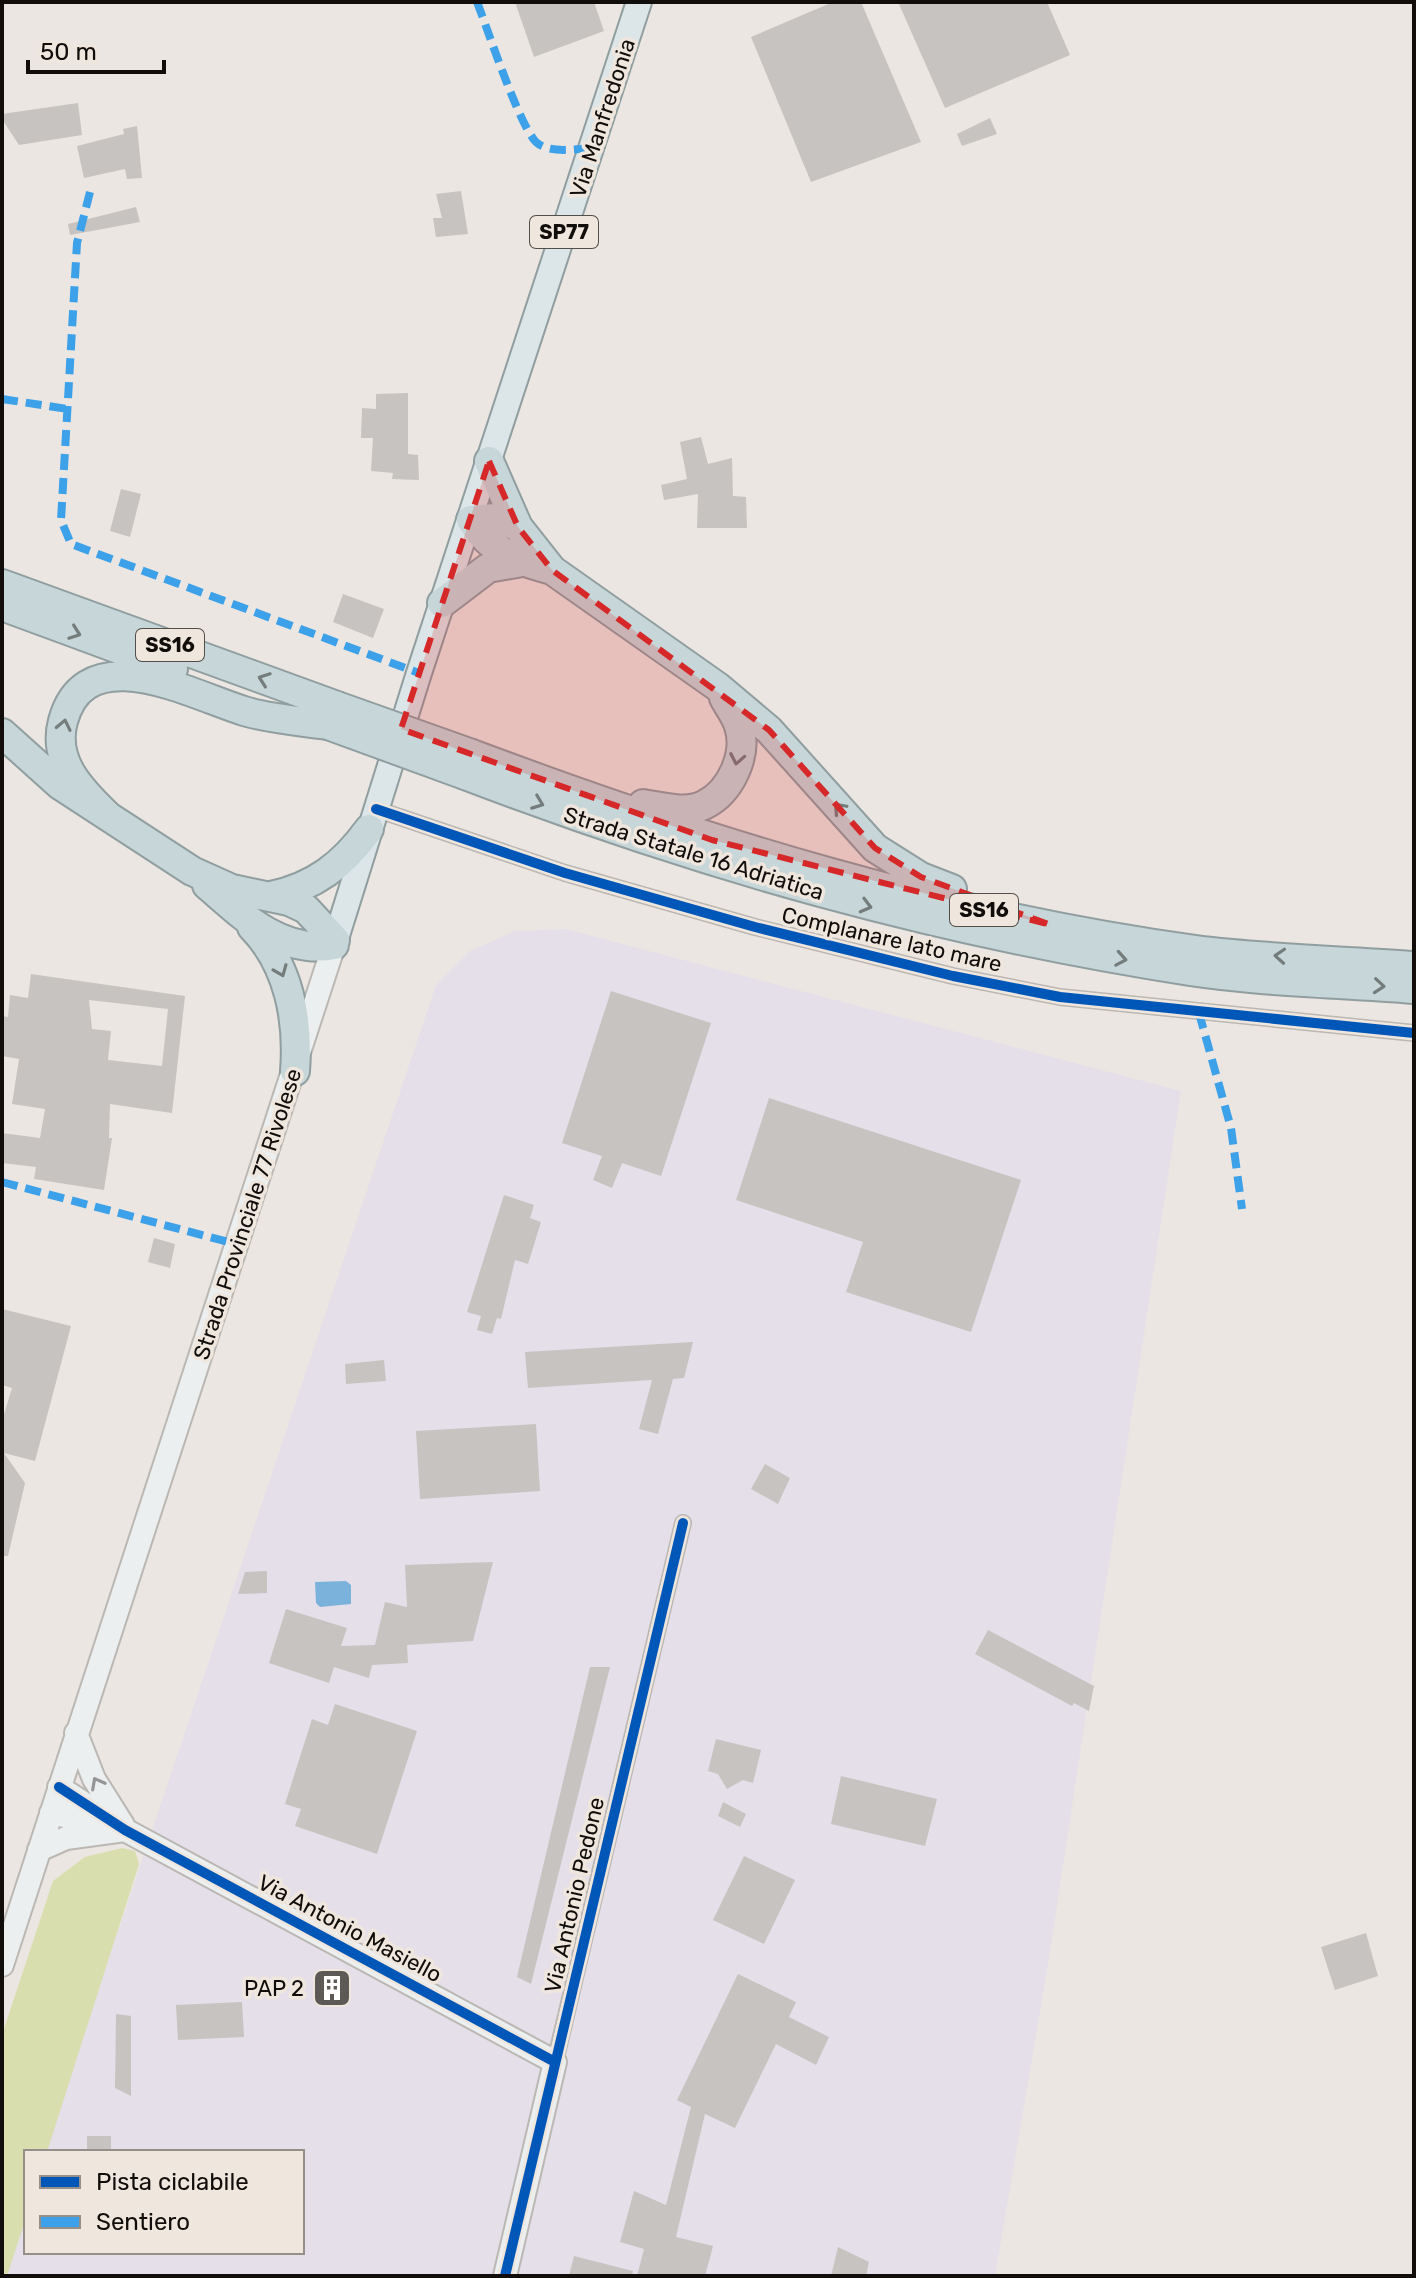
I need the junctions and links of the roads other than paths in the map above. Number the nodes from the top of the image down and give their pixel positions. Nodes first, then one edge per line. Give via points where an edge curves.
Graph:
1 (639, 2) edge
2 (489, 461) junction
3 (471, 520) junction
4 (518, 527) junction
5 (522, 562) junction
6 (552, 570) junction
7 (2, 584) edge
8 (442, 603) junction
9 (2, 606) edge
10 (718, 687) junction
11 (333, 715) junction
12 (2, 733) edge
13 (469, 765) junction
14 (568, 790) junction
15 (107, 815) junction
16 (373, 819) junction
17 (179, 861) junction
18 (270, 896) junction
19 (235, 909) junction
20 (1051, 925) junction
21 (334, 943) junction
22 (1414, 966) edge
23 (1414, 989) edge
24 (1414, 1033) edge
25 (295, 1071) junction
26 (683, 1523) dead end
27 (76, 1733) junction
28 (59, 1787) junction
29 (51, 1813) junction
30 (125, 1830) junction
31 (39, 1850) junction
32 (2, 1965) edge
33 (555, 2062) junction
34 (505, 2276) edge

1 - 2 main road, Via Manfredonia / SP77
2 - 3 main road, Strada Provinciale 77 Rivolese / SP77
2 - 4 highway
3 - 4 highway via 496,518
3 - 5 highway via 485,542
3 - 8 main road, Strada Provinciale 77 Rivolese / SP77
4 - 6 highway
5 - 6 highway
5 - 8 highway via 488,568
6 - 10 highway
11 -> 7 highway, Strada Statale 16 Adriatica / SS16
8 - 16 main road, Strada Provinciale 77 Rivolese / SP77
9 -> 11 highway, Strada Statale 16 Adriatica / SS16
10 -> 14 highway via 740,727 739,761 727,787 703,805 674,810
20 -> 10 highway via 921,877 875,848 769,730
11 - 13 highway, Strada Statale 16 Adriatica / SS16, bridge
15 -> 11 highway via 74,780 61,745 63,721 73,700 102,679 137,676 248,712
12 - 15 highway via 60,785
13 - 14 highway, Strada Statale 16 Adriatica / SS16
13 -> 23 highway, Strada Statale 16 Adriatica / SS16 via 703,861 875,909 1194,972
14 - 20 highway, Strada Statale 16 Adriatica / SS16 via 712,840 879,887
15 - 17 highway
16 - 18 highway via 328,874
16 - 21 main road, Strada Provinciale 77 Rivolese / SP77
16 - 24 street, Complanare lato mare via 755,927 953,976 1060,997
17 - 18 highway via 220,885
17 - 19 highway
18 - 21 highway via 306,909
19 - 21 highway via 289,942 306,947
19 -> 25 highway via 259,933 282,971 293,1020
22 -> 20 highway, Strada Statale 16 Adriatica / SS16 via 1197,950
21 - 25 main road, Strada Provinciale 77 Rivolese / SP77
25 - 27 main road, Strada Provinciale 77 Rivolese / SP77
26 - 33 street, Via Antonio Pedone
27 - 28 main road, Strada Provinciale 77 Rivolese / SP77
30 -> 27 main road via 94,1779
28 - 29 main road, Strada Provinciale 77 Rivolese / SP77
28 - 30 main road
29 - 30 main road
29 - 31 main road, Strada Provinciale 77 Rivolese / SP77
30 - 31 main road via 66,1838
30 - 33 main road, Via Antonio Masiello
31 - 32 main road, Strada Provinciale 77 Rivolese / SP77
33 - 34 main road, Via Antonio Pedone

